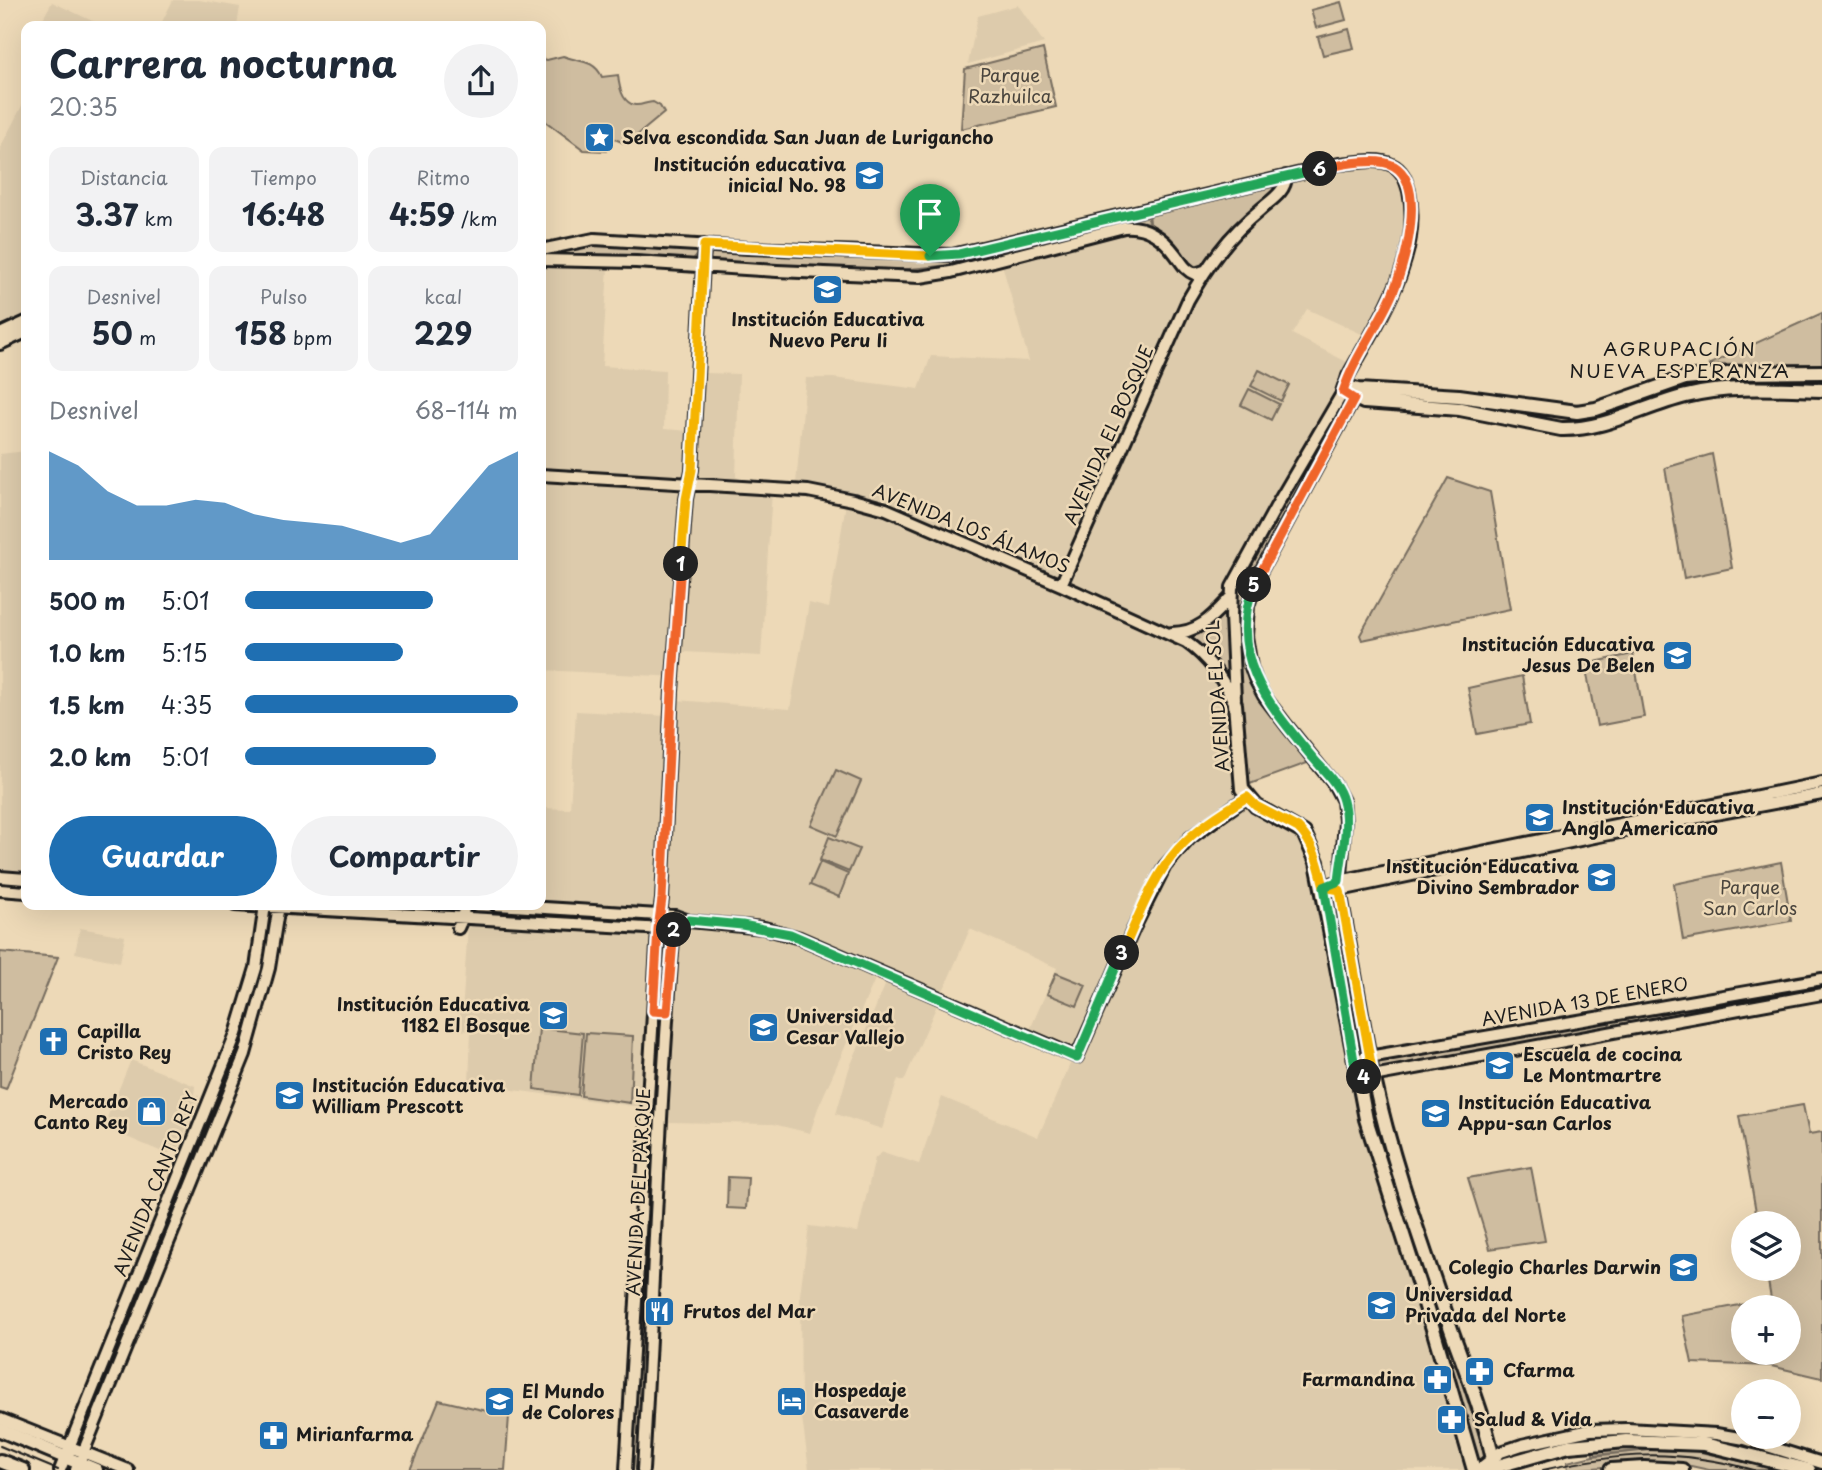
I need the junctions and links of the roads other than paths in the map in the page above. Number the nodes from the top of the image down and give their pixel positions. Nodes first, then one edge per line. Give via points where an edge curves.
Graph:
1 (1286, 176) junction
2 (704, 245) junction
3 (546, 249) edge
4 (546, 260) edge
5 (702, 265) junction
6 (1183, 266) junction
7 (1204, 271) junction
8 (1188, 300) junction
9 (21, 324) edge
10 (0, 334) edge
11 (21, 334) edge
12 (0, 344) edge
13 (1822, 372) edge
14 (1822, 390) edge
15 (1350, 395) junction
16 (1613, 403) junction
17 (1620, 419) junction
18 (546, 475) edge
19 (689, 484) junction
20 (1061, 584) junction
21 (1230, 598) junction
22 (1169, 633) junction
23 (1235, 704) junction
24 (1822, 783) edge
25 (1822, 793) edge
26 (1247, 797) junction
27 (0, 877) edge
28 (21, 879) edge
29 (1340, 886) junction
30 (1324, 887) junction
31 (0, 890) edge
32 (21, 892) edge
33 (662, 899) junction
34 (546, 908) edge
35 (264, 910) edge
36 (278, 910) edge
37 (344, 910) edge
38 (456, 910) edge
39 (462, 910) edge
40 (659, 915) junction
41 (675, 916) junction
42 (459, 917) junction
43 (689, 920) junction
44 (658, 929) junction
45 (674, 930) junction
46 (1822, 979) edge
47 (1822, 994) edge
48 (653, 1011) junction
49 (667, 1012) junction
50 (1369, 1057) junction
51 (1354, 1060) junction
52 (1373, 1075) junction
53 (1357, 1078) junction
54 (1459, 1352) junction
55 (1441, 1359) junction
56 (0, 1419) edge
57 (0, 1430) edge
58 (66, 1451) junction
59 (0, 1461) edge
60 (79, 1461) edge
61 (1822, 1463) edge
62 (1491, 1466) edge
63 (23, 1470) edge
64 (60, 1470) edge
65 (96, 1470) edge
66 (128, 1470) edge
67 (626, 1470) edge
68 (643, 1470) edge
69 (1476, 1470) edge
70 (1611, 1470) edge
71 (1682, 1470) edge
72 (1809, 1470) edge

1 - 2 main road via 952,255
1 - 7 main road, AVENIDA EL BOSQUE via 1284,188 1237,230
1 - 15 main road, AVENIDA EL SOL via 1339,164 1393,165 1402,172 1410,197 1406,252 1392,297 1348,376
2 - 3 main road via 594,239
2 - 5 main road
4 - 5 main road
5 - 6 main road via 920,277 1136,226 1165,243
5 - 19 main road
6 - 7 main road via 1195,274
6 - 8 main road
7 - 8 main road, AVENIDA EL BOSQUE
8 - 20 main road, AVENIDA EL BOSQUE
9 - 10 main road
11 - 12 main road
13 - 16 main road via 1685,378
14 - 17 main road via 1704,391
15 - 16 main road via 1459,396 1564,412
15 - 17 main road via 1372,403 1460,409 1561,429
15 - 21 main road, AVENIDA EL SOL via 1237,576
15 - 29 main road, AVENIDA EL SOL via 1257,578 1246,629 1251,667 1264,696 1343,801
16 - 17 main road
18 - 19 main road, AVENIDA LOS ÁLAMOS
19 - 20 main road, AVENIDA LOS ÁLAMOS via 807,491 853,500
19 - 33 main road via 672,691
20 - 22 main road, AVENIDA LOS ÁLAMOS
21 - 22 main road via 1195,629
21 - 23 main road, AVENIDA EL SOL
22 - 23 main road, AVENIDA LOS ÁLAMOS via 1210,663
23 - 26 main road, AVENIDA EL SOL via 1241,782
24 - 29 main road
25 - 29 main road
26 - 30 main road via 1304,833
26 - 43 main road via 1190,838 1165,866 1077,1058 800,937
27 - 28 main road
29 - 30 main road
29 - 50 main road, AVENIDA EL SOL
30 - 51 main road
31 - 32 main road
33 - 40 main road
33 - 41 main road
34 - 40 main road
35 - 58 main road, AVENIDA CANTO REY via 254,973 236,1034
36 - 60 main road, AVENIDA CANTO REY via 267,976 244,1054
37 - 42 main road
38 - 42 main road
39 - 42 main road
40 - 41 main road
40 - 44 main road
41 - 43 main road
41 - 45 main road, AVENIDA DEL PARQUE
42 - 44 main road
43 - 45 main road
44 - 45 main road
44 - 48 main road, AVENIDA DEL PARQUE
45 - 49 main road, AVENIDA DEL PARQUE
46 - 50 main road, AVENIDA 13 DE ENERO
47 - 52 main road, AVENIDA 13 DE ENERO
48 - 49 main road
48 - 67 main road, AVENIDA DEL PARQUE
49 - 68 main road, AVENIDA DEL PARQUE
50 - 51 main road, AVENIDA 13 DE ENERO
50 - 52 main road, AVENIDA EL SOL
51 - 53 main road
52 - 53 main road, AVENIDA 13 DE ENERO
52 - 54 main road, AVENIDA EL SOL via 1398,1172
53 - 55 main road
54 - 55 main road
54 - 62 main road, AVENIDA EL SOL
55 - 69 main road
56 - 58 main road
57 - 58 main road
58 - 60 main road
58 - 64 main road, AVENIDA CANTO REY
59 - 63 main road
60 - 65 main road
60 - 66 main road
61 - 62 main road via 1716,1434 1590,1430 1522,1446
62 - 69 main road
62 - 72 main road via 1569,1447 1651,1441 1704,1444
70 - 71 main road

